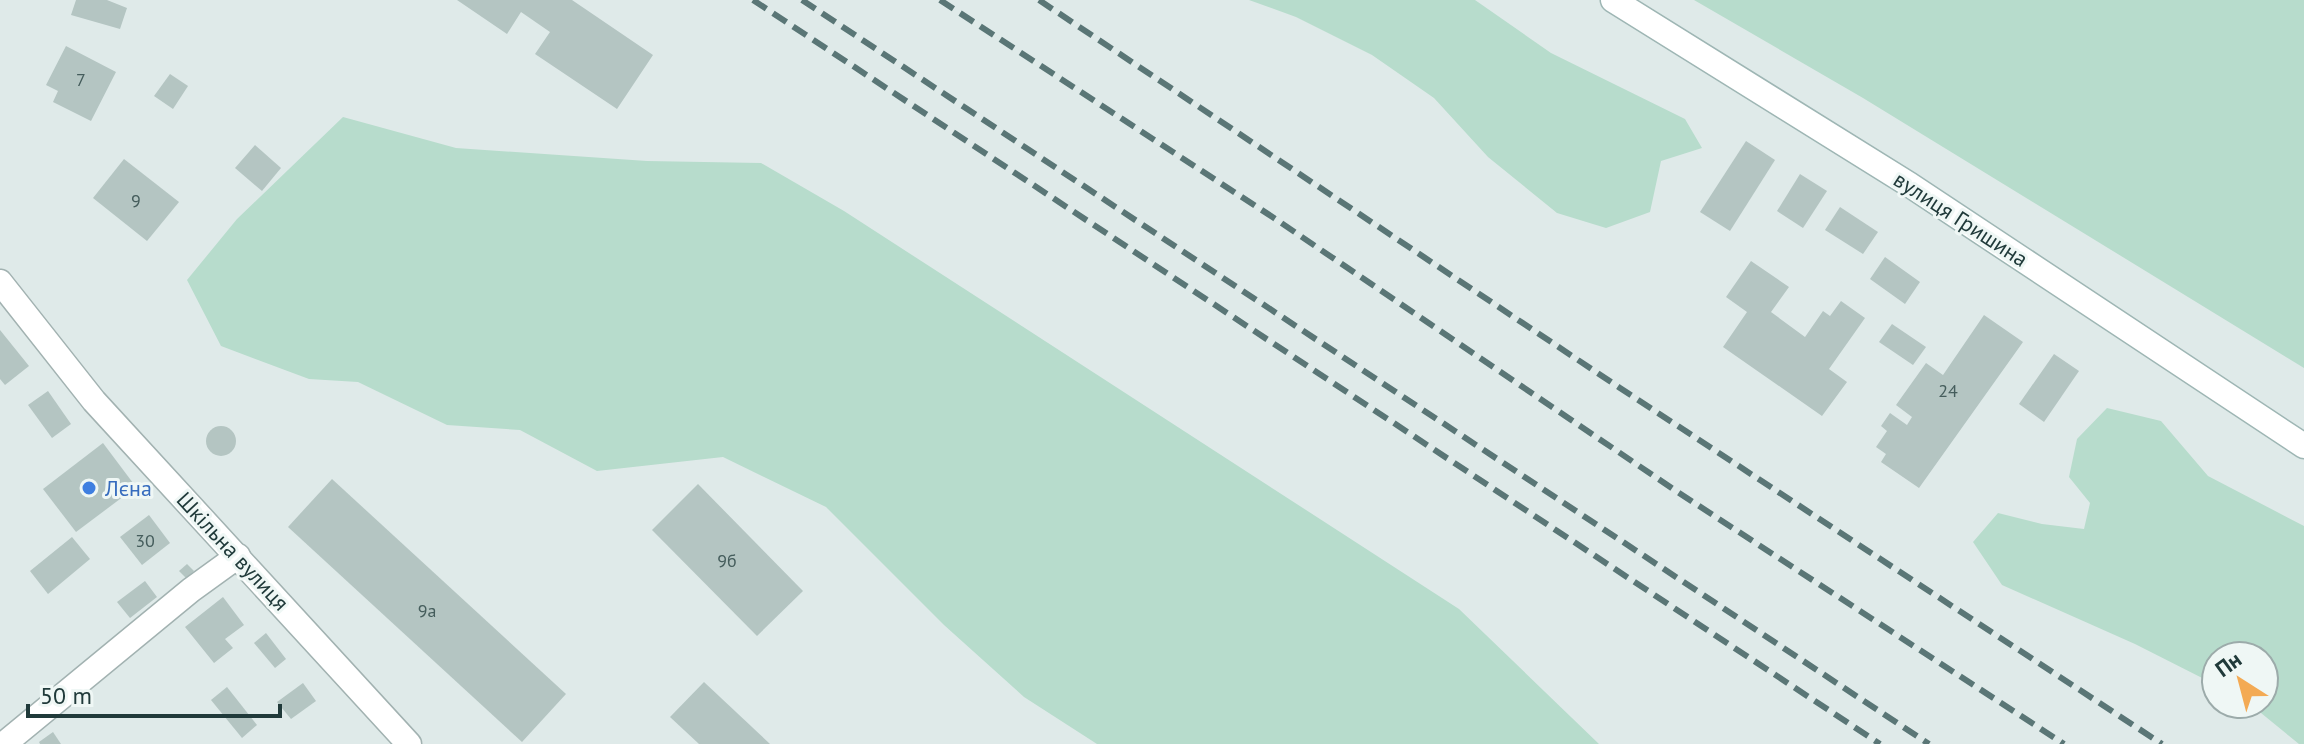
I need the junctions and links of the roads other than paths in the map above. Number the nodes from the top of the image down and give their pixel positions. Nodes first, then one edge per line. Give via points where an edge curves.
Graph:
1 (1613, 0) edge
2 (0, 282) edge
3 (2304, 446) edge
4 (238, 556) junction
5 (4, 744) edge
6 (409, 744) edge

1 - 3 street, вулиця Гришина via 1910,185
2 - 4 street, Шкільна вулиця via 94,401
4 - 5 street
4 - 6 street, Шкільна вулиця

